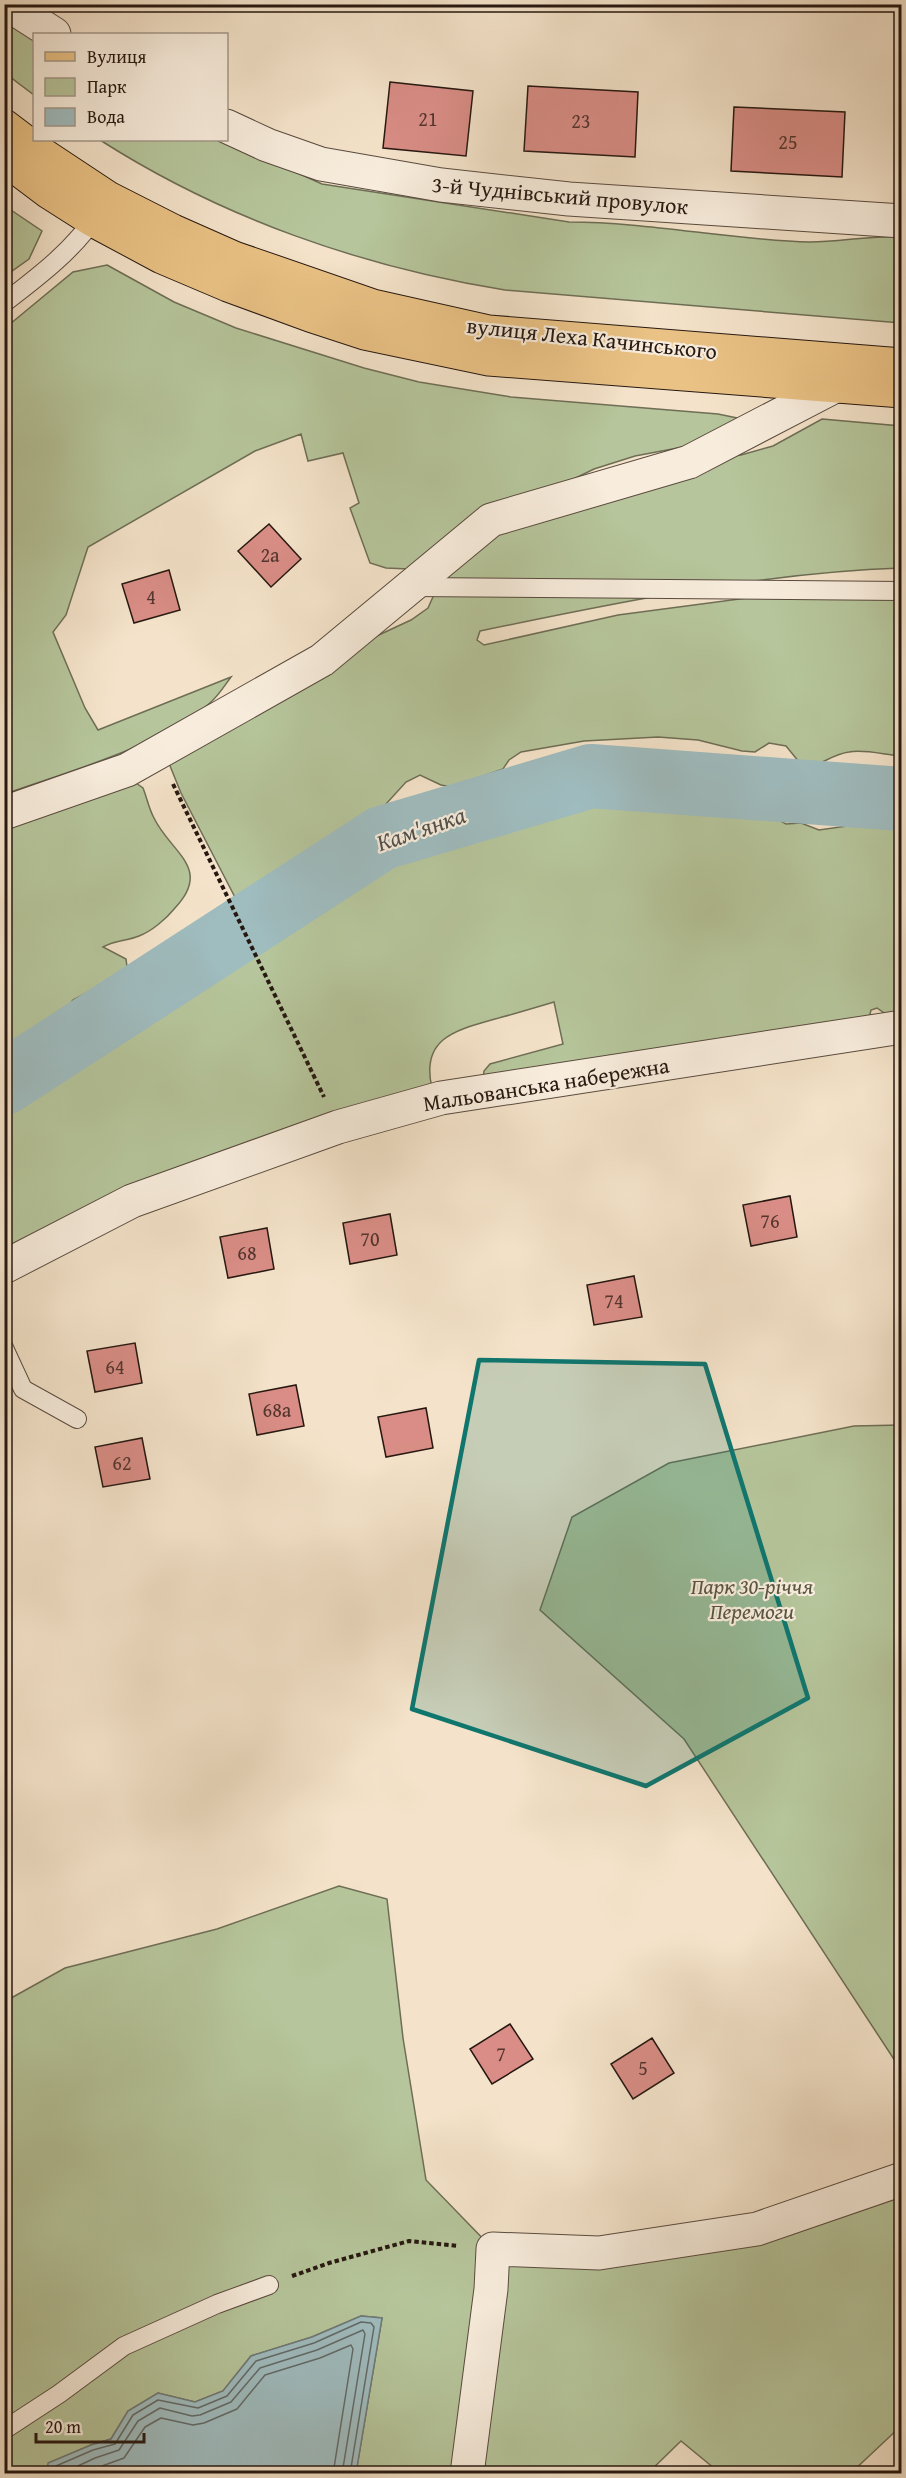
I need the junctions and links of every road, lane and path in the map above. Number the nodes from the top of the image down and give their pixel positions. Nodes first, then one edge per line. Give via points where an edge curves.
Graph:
1 (7, 4) edge
2 (52, 33) edge
3 (4, 126) edge
4 (228, 127) edge
5 (4, 158) edge
6 (100, 209) junction
7 (902, 221) edge
8 (4, 303) edge
9 (902, 365) edge
10 (835, 386) junction
11 (902, 391) edge
12 (411, 587) junction
13 (902, 591) edge
14 (158, 751) junction
15 (4, 813) edge
16 (902, 1028) edge
17 (338, 1127) junction
18 (4, 1267) edge
19 (4, 1348) edge
20 (76, 1419) dead end
21 (902, 2179) edge
22 (493, 2249) junction
23 (269, 2285) joint
24 (4, 2430) edge
25 (467, 2474) edge

1 - 2 street
3 - 6 main road, вулиця Леха Качинського
4 - 7 street, 3-й Чуднівський провулок via 321,164 441,185 569,199
5 - 6 main road, вулиця Леха Качинського via 49,192
6 - 8 lane via 75,242
6 - 9 main road, вулиця Леха Качинського via 173,231 316,288 373,306 489,332
6 - 10 main road, вулиця Леха Качинського via 162,257 228,285 365,333 489,359
10 - 11 main road, вулиця Леха Качинського
10 - 12 street via 689,462 491,520
12 - 13 lane
12 - 14 street via 322,660
14 - 15 street via 127,770
14 - 17 path
16 - 17 street, Мальованська набережна via 441,1098
17 - 18 street, Мальованська набережна via 132,1201
19 - 20 lane via 23,1389
21 - 22 street via 757,2229 599,2253
22 - 23 path via 409,2241
22 - 25 street
23 - 24 lane via 124,2346

